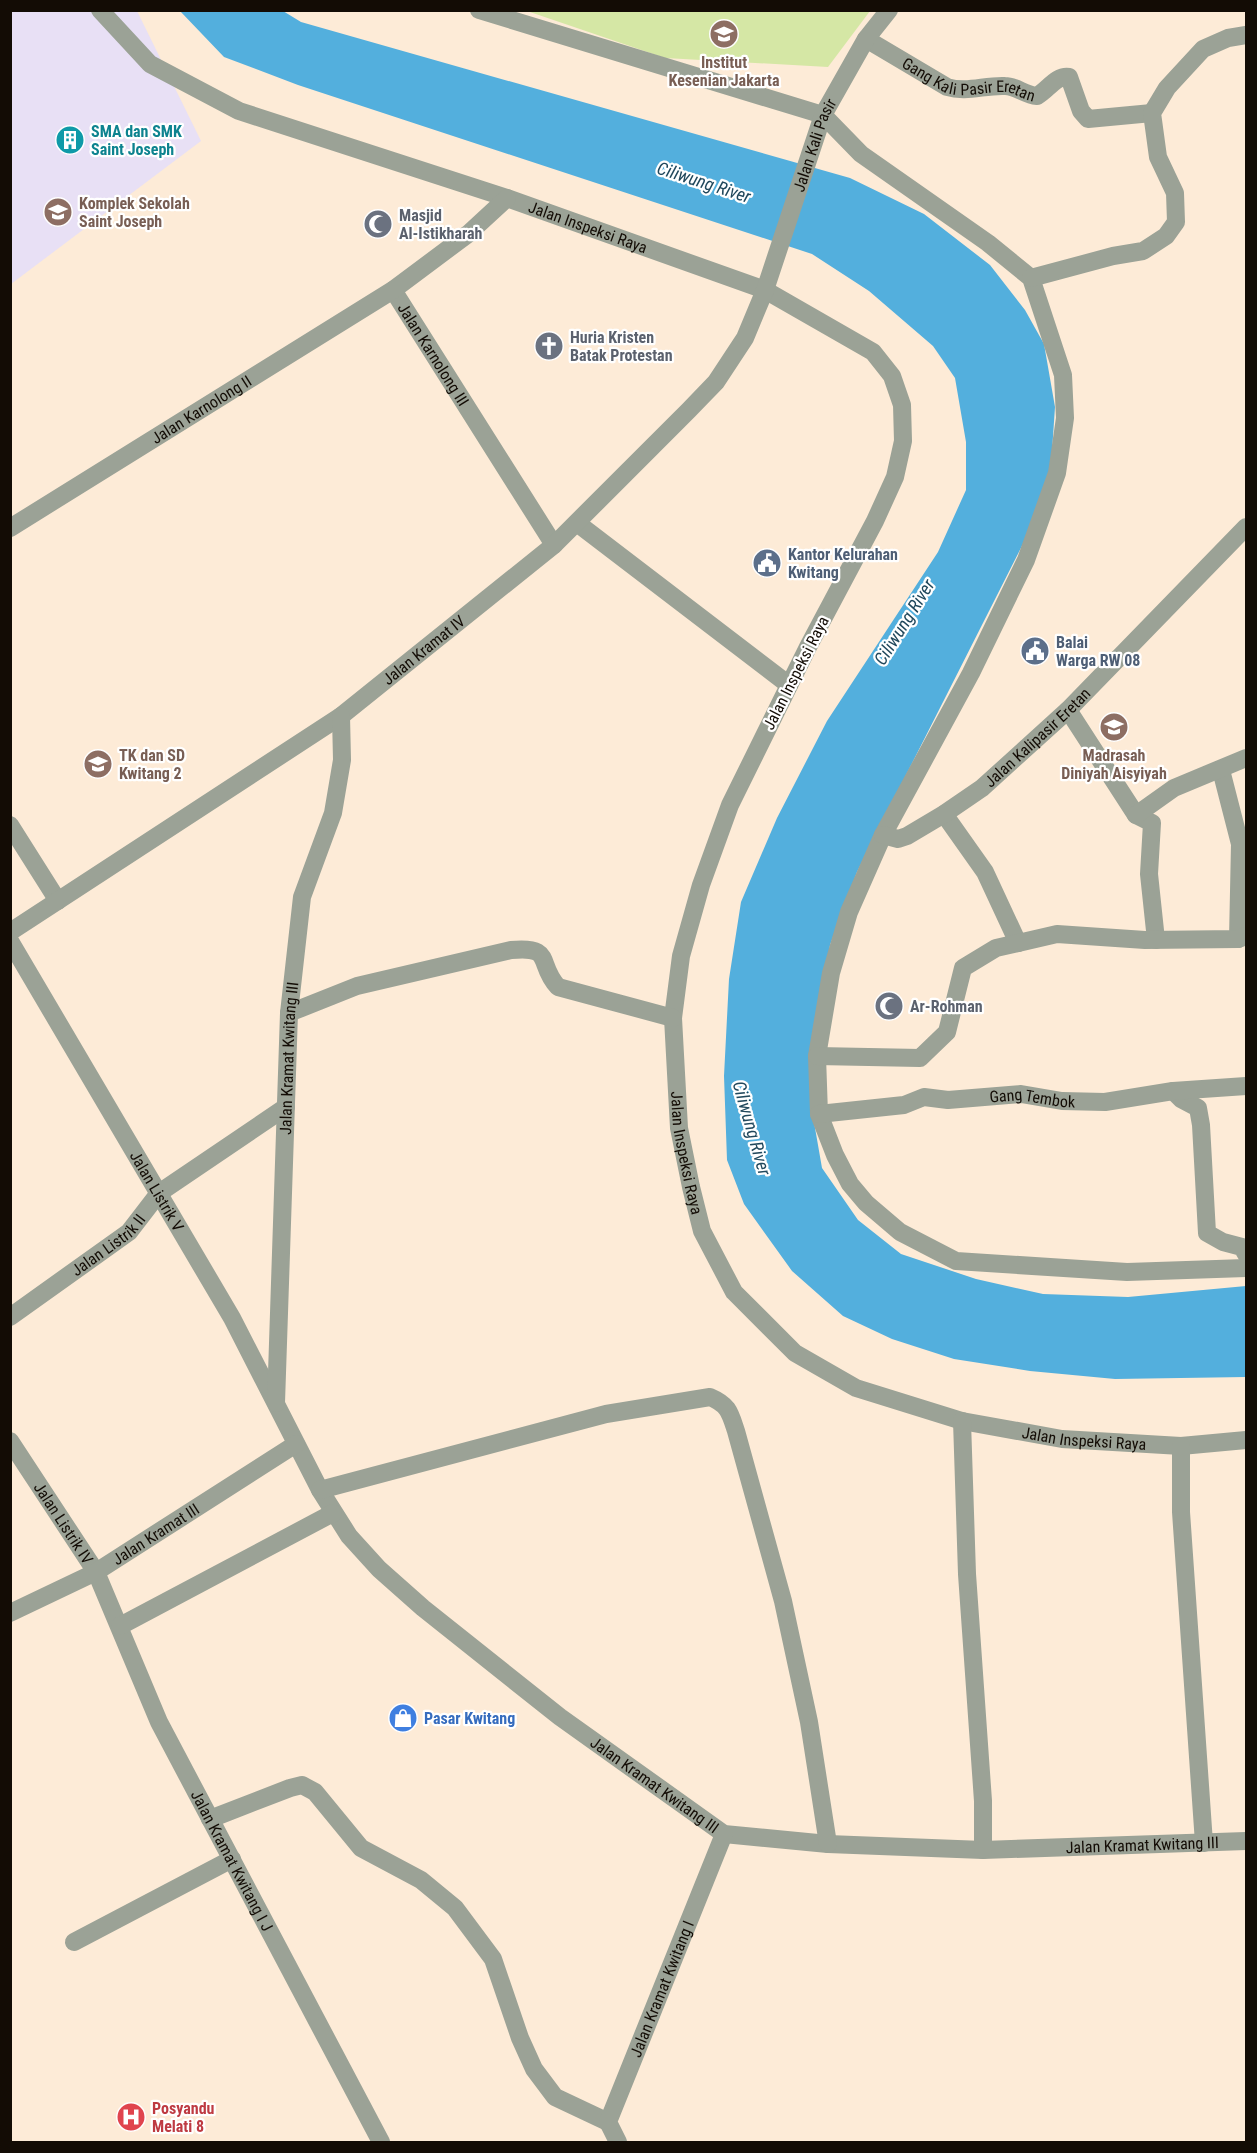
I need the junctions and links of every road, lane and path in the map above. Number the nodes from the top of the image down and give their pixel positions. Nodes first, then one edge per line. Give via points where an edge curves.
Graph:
1 (100, 10) edge
2 (478, 10) edge
3 (889, 10) edge
4 (1246, 35) edge
5 (866, 39) junction
6 (1152, 113) junction
7 (824, 115) junction
8 (507, 198) junction
9 (1031, 279) junction
10 (393, 290) junction
11 (765, 290) junction
12 (576, 523) junction
13 (10, 528) edge
14 (1245, 534) edge
15 (554, 545) junction
16 (789, 685) junction
17 (1068, 710) junction
18 (341, 716) junction
19 (1246, 758) edge
20 (1221, 770) junction
21 (944, 814) junction
22 (1136, 815) junction
23 (10, 825) edge
24 (883, 836) junction
25 (58, 901) junction
26 (10, 932) edge
27 (1242, 937) edge
28 (1156, 940) junction
29 (10, 941) edge
30 (1018, 943) junction
31 (289, 1013) junction
32 (673, 1018) junction
33 (817, 1056) junction
34 (1246, 1086) edge
35 (1173, 1090) junction
36 (286, 1107) junction
37 (819, 1114) junction
38 (159, 1193) junction
39 (1246, 1254) edge
40 (1246, 1268) edge
41 (10, 1317) edge
42 (276, 1407) junction
43 (962, 1421) junction
44 (1246, 1440) edge
45 (10, 1441) edge
46 (296, 1444) junction
47 (1181, 1446) junction
48 (320, 1490) junction
49 (333, 1513) junction
50 (96, 1572) junction
51 (10, 1613) edge
52 (120, 1626) junction
53 (210, 1819) junction
54 (724, 1834) junction
55 (1246, 1841) edge
56 (1204, 1843) junction
57 (828, 1844) junction
58 (983, 1850) junction
59 (232, 1859) junction
60 (74, 1942) dead end
61 (608, 2122) junction
62 (615, 2141) edge
63 (381, 2142) edge

1 - 8 street, Jalan Inspeksi Raya via 150,64 239,111
2 - 7 street
3 - 5 street, Jalan Kali Pasir
4 - 6 street via 1203,49 1167,88
5 - 6 street, Gang Kali Pasir Eretan via 957,90 1006,86 1037,96 1066,76 1088,119
5 - 7 street, Jalan Kali Pasir
6 - 9 street via 1158,157 1175,193 1176,222 1166,236 1143,251
7 - 9 street via 861,154 988,243
7 - 11 street, Jalan Kali Pasir
8 - 10 street, Jalan Karnolong III via 468,234
8 - 11 street, Jalan Inspeksi Raya
9 - 24 street via 1063,375 1065,418 1057,473 1021,570 971,673
10 - 13 street, Jalan Karnolong II
10 - 15 street, Jalan Karnolong III
11 - 12 street, Jalan Kramat IV via 745,338 716,382
11 - 16 street, Jalan Inspeksi Raya via 873,352 892,376 902,405 903,441 895,477
12 - 15 street, Jalan Kramat IV
12 - 16 street
14 - 17 street, Jalan Kalipasir Eretan
15 - 18 street, Jalan Kramat IV
16 - 32 street, Jalan Inspeksi Raya via 730,805 701,885 681,956
17 - 21 street, Jalan Kalipasir Eretan via 982,788
17 - 22 street
18 - 25 street, Jalan Kramat IV
18 - 31 street, Jalan Kramat Kwitang III via 342,760 333,813 302,897
19 - 20 street
20 - 22 street via 1174,788
20 - 27 street via 1240,844
21 - 24 street, Jalan Kalipasir Eretan via 907,836
21 - 30 street via 985,872
22 - 28 street via 1152,823 1149,874
23 - 25 street
24 - 33 street via 849,912 831,973
25 - 26 street, Jalan Kramat IV
27 - 28 street
28 - 30 street via 1057,934
29 - 38 street, Jalan Listrik V
30 - 33 street via 996,948 963,968 947,1032 920,1058
31 - 32 street via 357,986 528,949 541,954 558,987
31 - 36 street, Jalan Kramat Kwitang III
32 - 43 street, Jalan Inspeksi Raya via 679,1128 691,1187 702,1231 734,1292 795,1353 856,1388
33 - 37 street
34 - 35 street, Gang Tembok
35 - 37 street, Gang Tembok via 1105,1102 1021,1095 948,1100 924,1097 904,1105
35 - 39 street via 1180,1099 1198,1108 1208,1233 1242,1247
36 - 38 street, Jalan Listrik II
36 - 42 street, Jalan Kramat Kwitang III
37 - 40 street via 850,1184 866,1203 900,1232 956,1261 1127,1272
38 - 41 street, Jalan Listrik II via 129,1232
38 - 42 street, Jalan Listrik V via 232,1318
42 - 46 street, Jalan Listrik V
43 - 47 street, Jalan Inspeksi Raya via 1062,1439
43 - 58 street
44 - 47 street, Jalan Inspeksi Raya
45 - 50 street, Jalan Listrik IV
46 - 48 street, Jalan Kramat Kwitang III
46 - 50 street, Jalan Kramat III
47 - 56 street via 1181,1512
48 - 49 street, Jalan Kramat Kwitang III
48 - 57 street via 606,1414 710,1397 722,1402 736,1431 783,1601 809,1722
49 - 52 street
49 - 54 street, Jalan Kramat Kwitang III via 379,1569 423,1608 560,1717
50 - 51 street, Jalan Kramat III
50 - 52 street, Jalan Kramat Kwitang I J
52 - 53 street, Jalan Kramat Kwitang I J via 159,1722
53 - 59 street, Jalan Kramat Kwitang I J
53 - 61 street via 290,1788 302,1785 315,1792 361,1848 420,1880 455,1908 492,1959 534,2069 555,2097
54 - 57 street, Jalan Kramat Kwitang III
54 - 61 street, Jalan Kramat Kwitang I
55 - 56 street, Jalan Kramat Kwitang III
56 - 58 street, Jalan Kramat Kwitang III
57 - 58 street, Jalan Kramat Kwitang III
59 - 60 street
59 - 63 street, Jalan Kramat Kwitang I J
61 - 62 street

